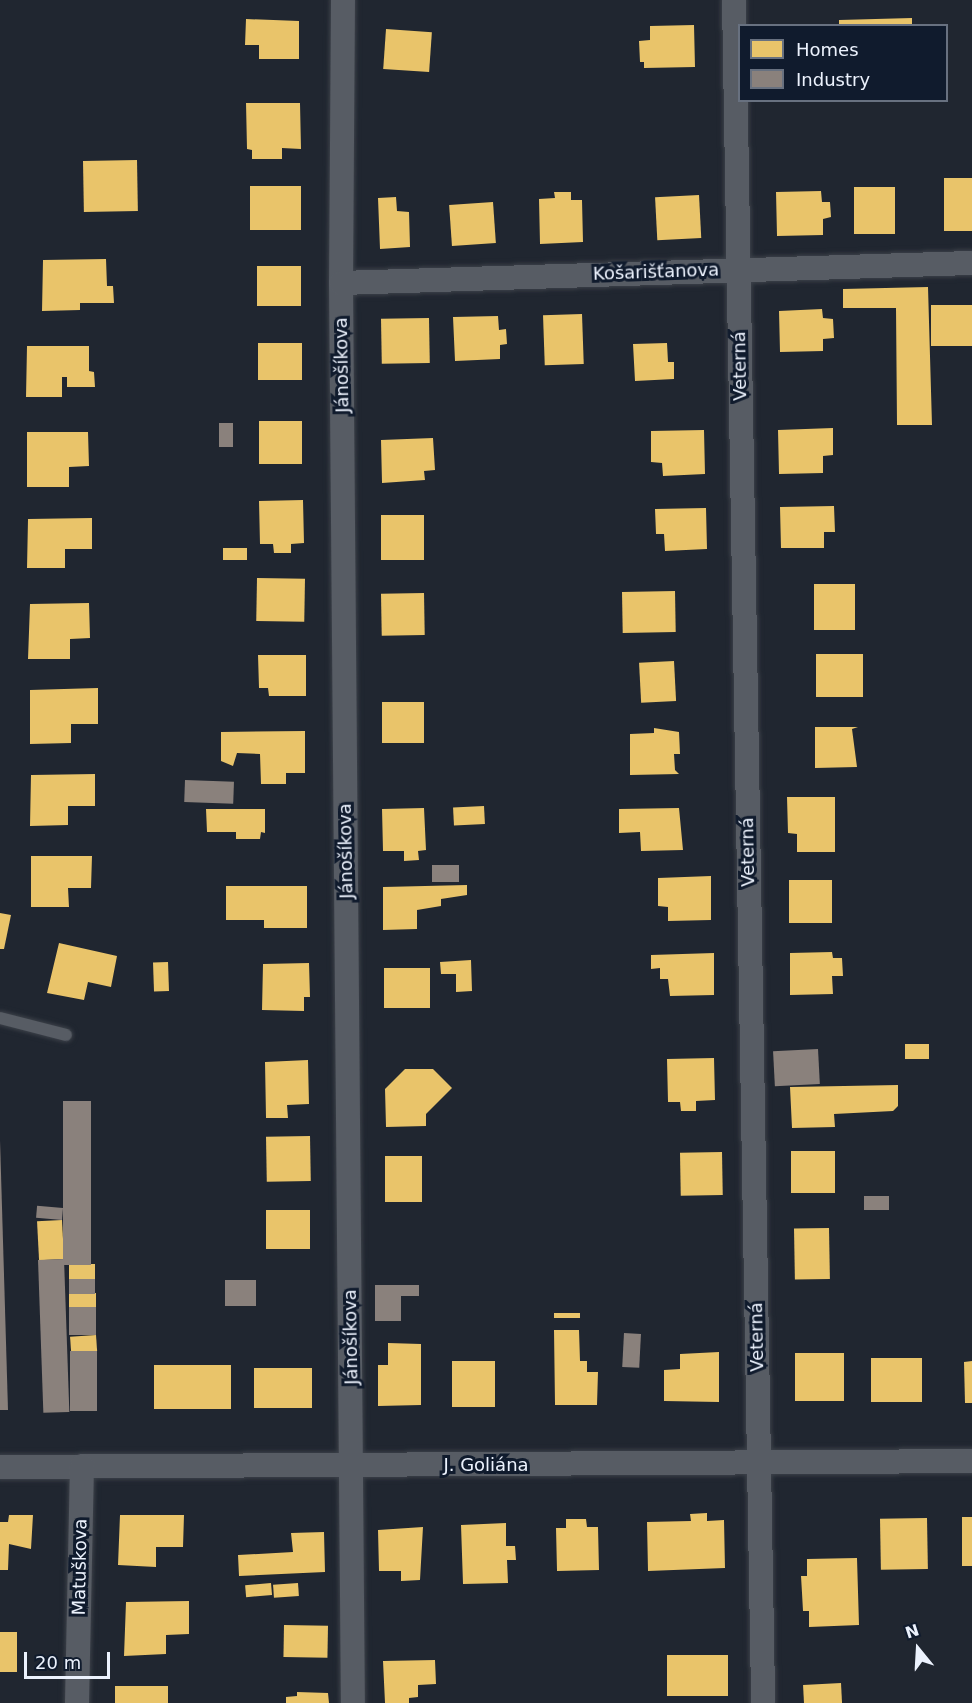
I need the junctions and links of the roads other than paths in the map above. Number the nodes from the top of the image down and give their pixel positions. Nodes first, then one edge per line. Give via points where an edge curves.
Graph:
1 (343, 0) edge
2 (734, 0) edge
3 (972, 263) edge
4 (738, 268) junction
5 (341, 283) junction
6 (0, 1017) edge
7 (66, 1035) dead end
8 (972, 1461) edge
9 (759, 1463) junction
10 (82, 1466) junction
11 (352, 1466) junction
12 (0, 1467) edge
13 (77, 1703) edge
14 (353, 1703) edge
15 (763, 1703) edge

1 - 5 street, Jánošíkova
2 - 4 street, Veterná
3 - 4 street, Košarišťanova
4 - 5 street, Košarišťanova
4 - 9 street, Veterná
5 - 11 street, Jánošíkova
6 - 7 lane
8 - 9 street, J. Goliána
9 - 11 street, J. Goliána
9 - 15 street, Veterná
10 - 11 street, J. Goliána
10 - 12 street, J. Goliána
10 - 13 street, Matuškova
11 - 14 street, Jánošíkova

